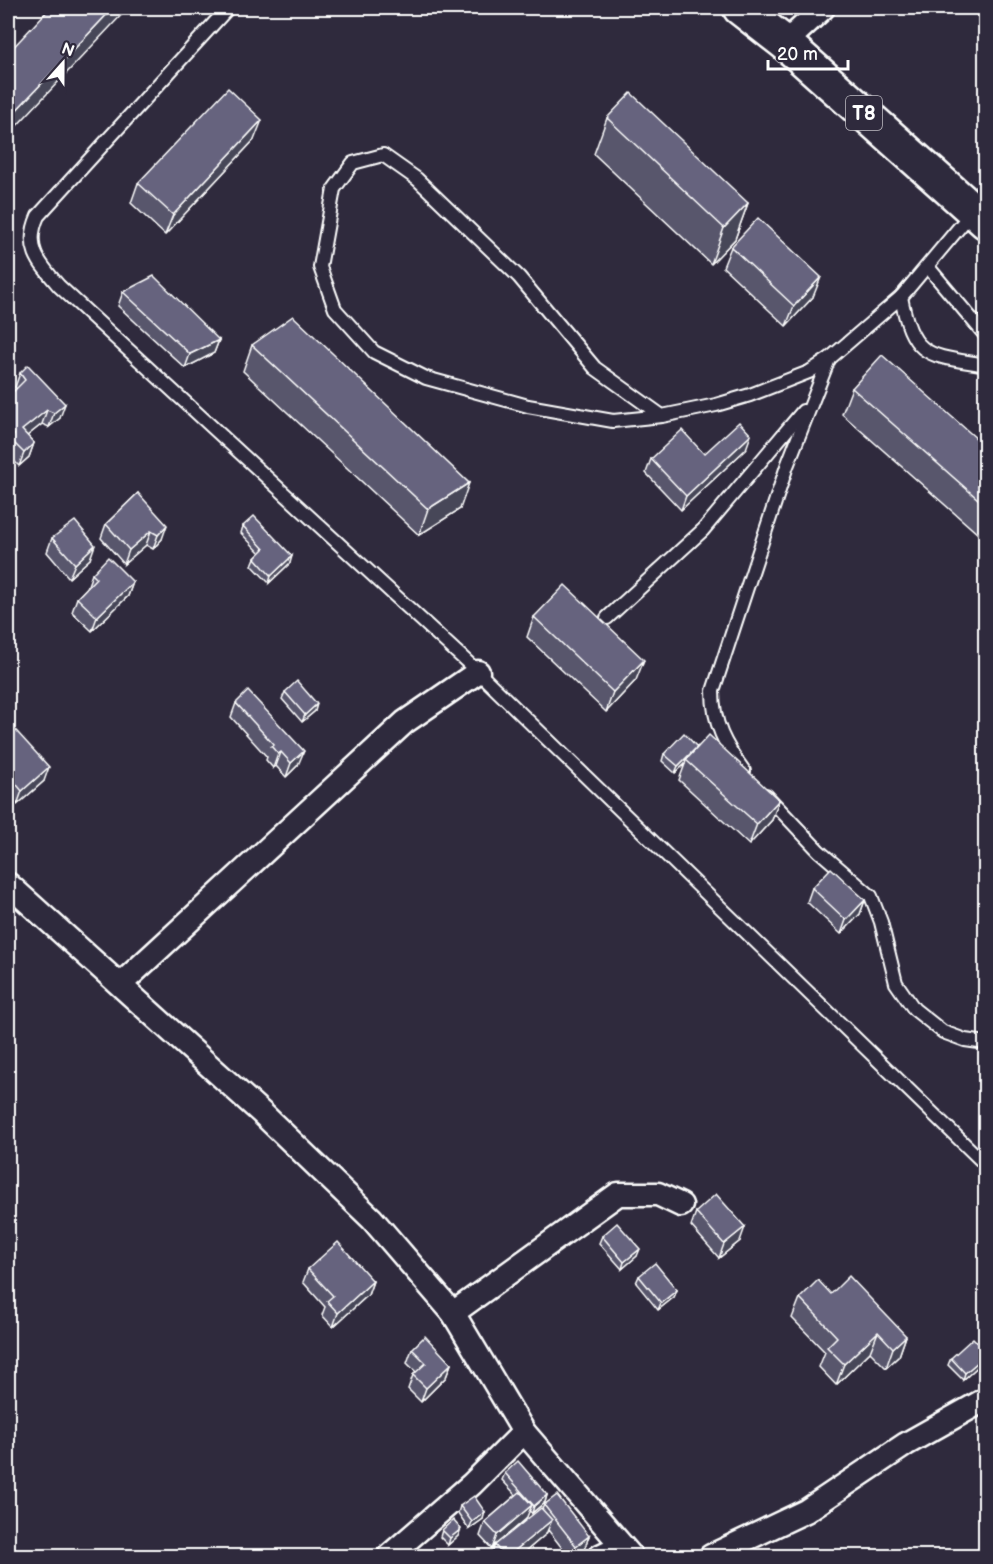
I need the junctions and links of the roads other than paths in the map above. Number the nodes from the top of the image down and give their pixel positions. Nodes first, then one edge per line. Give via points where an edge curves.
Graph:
1 (228, 8) edge
2 (740, 8) edge
3 (823, 8) edge
4 (784, 43) junction
5 (981, 213) edge
6 (928, 267) junction
7 (901, 297) junction
8 (986, 336) edge
9 (829, 359) junction
10 (986, 365) edge
11 (809, 403) junction
12 (662, 416) junction
13 (608, 618) dead end
14 (478, 672) junction
15 (8, 884) edge
16 (121, 984) junction
17 (986, 1043) edge
18 (986, 1165) edge
19 (681, 1205) dead end
20 (453, 1313) junction
21 (986, 1399) edge
22 (524, 1432) junction
23 (626, 1551) edge
24 (388, 1557) edge
25 (600, 1557) edge
26 (711, 1557) edge

1 - 14 lane via 38,216 32,230 32,246 41,266 59,286
2 - 4 highway, T8
3 - 4 street
4 - 5 highway, T8
5 - 6 lane
6 - 7 lane
6 - 8 lane
7 - 9 lane
7 - 10 lane via 906,326 915,343 931,355
9 - 11 lane
9 - 12 lane via 809,372 750,395
11 - 13 lane via 703,530
11 - 17 lane via 712,691 716,721 727,749 746,773 819,851 871,896 896,983 907,1001 944,1032
12 - 12 lane via 613,421 528,406 426,378 374,352 335,309 320,267 334,189 353,163 382,155 417,179 519,277 595,368
14 - 16 street via 405,722
14 - 18 lane
15 - 16 street
16 - 20 street via 372,1219
19 - 20 street via 658,1194 618,1194
20 - 22 street
21 - 26 street via 906,1444 806,1511
22 - 23 street
22 - 24 street via 472,1484
23 - 25 street

